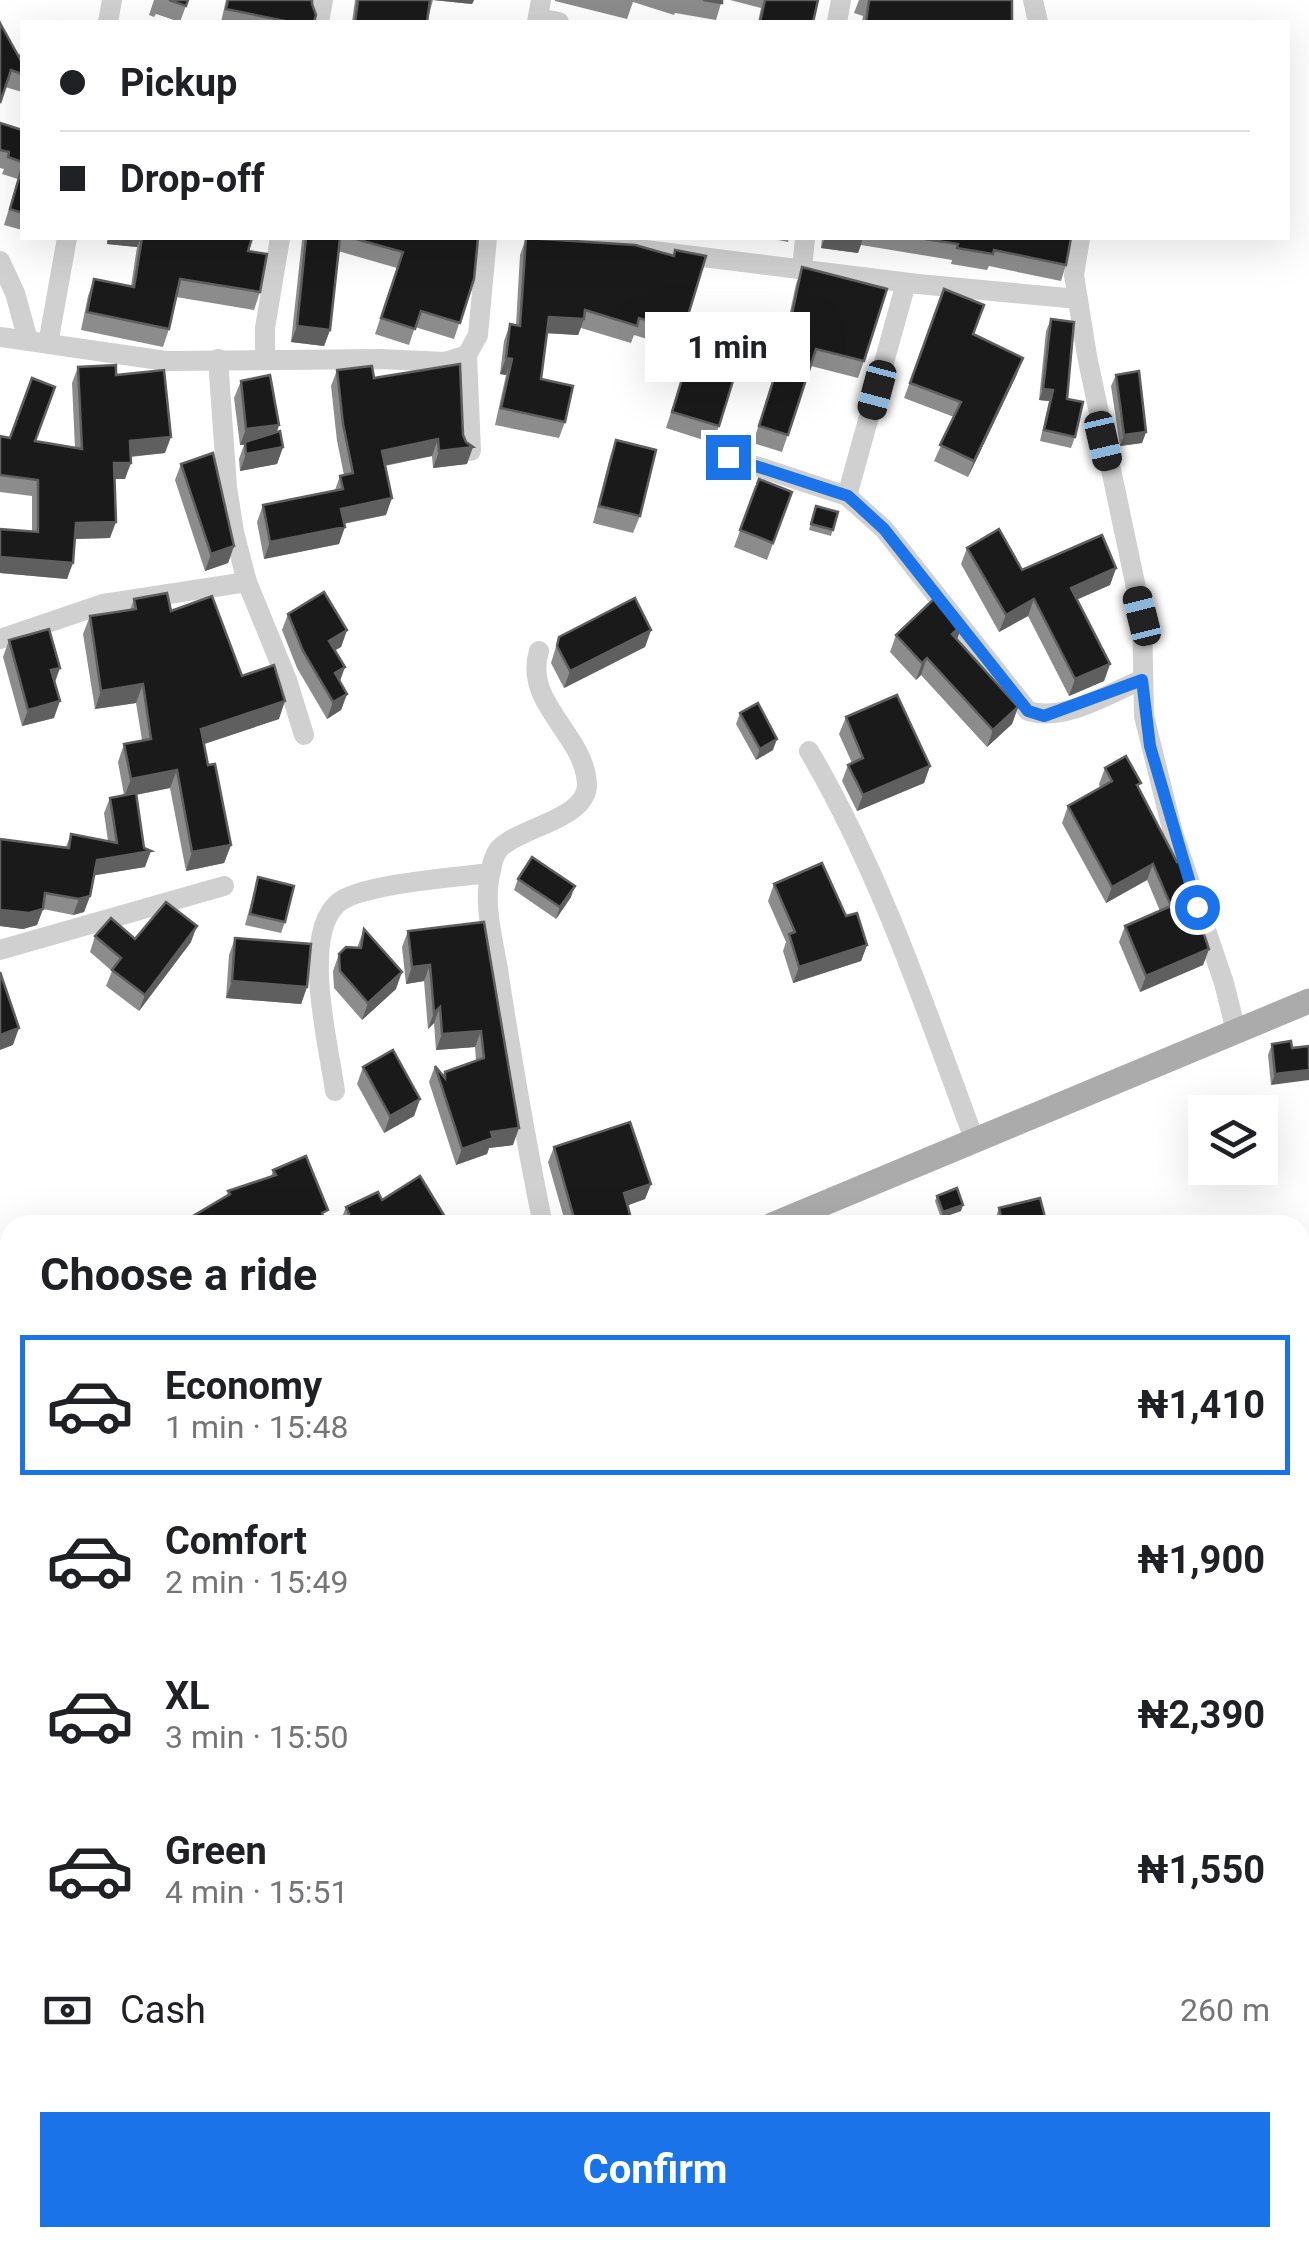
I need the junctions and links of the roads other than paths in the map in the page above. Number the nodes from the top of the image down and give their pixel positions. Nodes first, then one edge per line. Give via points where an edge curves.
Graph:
1 (66, 240) edge
2 (280, 240) edge
3 (486, 240) edge
4 (566, 240) edge
5 (805, 240) edge
6 (1080, 240) edge
7 (0, 262) edge
8 (802, 270) junction
9 (906, 283) junction
10 (1078, 300) junction
11 (0, 338) edge
12 (38, 342) junction
13 (467, 355) junction
14 (218, 359) junction
15 (265, 359) junction
16 (472, 451) edge
17 (728, 457) dead end
18 (848, 496) junction
19 (247, 582) junction
20 (0, 638) edge
21 (539, 651) dead end
22 (1142, 680) junction
23 (304, 735) dead end
24 (809, 750) dead end
25 (490, 873) junction
26 (224, 886) dead end
27 (0, 950) edge
28 (1309, 1002) edge
29 (1236, 1032) junction
30 (335, 1091) dead end
31 (974, 1139) junction
32 (540, 1215) edge
33 (795, 1215) edge

1 - 12 street
2 - 15 street
3 - 13 street via 478,335
4 - 8 street
5 - 8 street
6 - 10 street
7 - 12 street
8 - 9 street
9 - 10 street
9 - 18 street
10 - 22 street via 1142,616
11 - 12 street
12 - 14 street via 166,360
13 - 15 street via 445,362
13 - 16 street
14 - 15 street
14 - 19 street via 228,487
17 - 18 street
18 - 22 street via 884,529 1028,711 1044,716
19 - 20 street via 103,604
19 - 23 street
21 - 25 street via 540,691 588,784 564,816 498,850
22 - 29 street via 1150,746 1173,833
24 - 31 street via 897,933
25 - 30 street via 383,886 339,902 326,922 318,957
25 - 32 street via 487,910
26 - 27 street
28 - 29 main road
29 - 31 main road
31 - 33 main road

